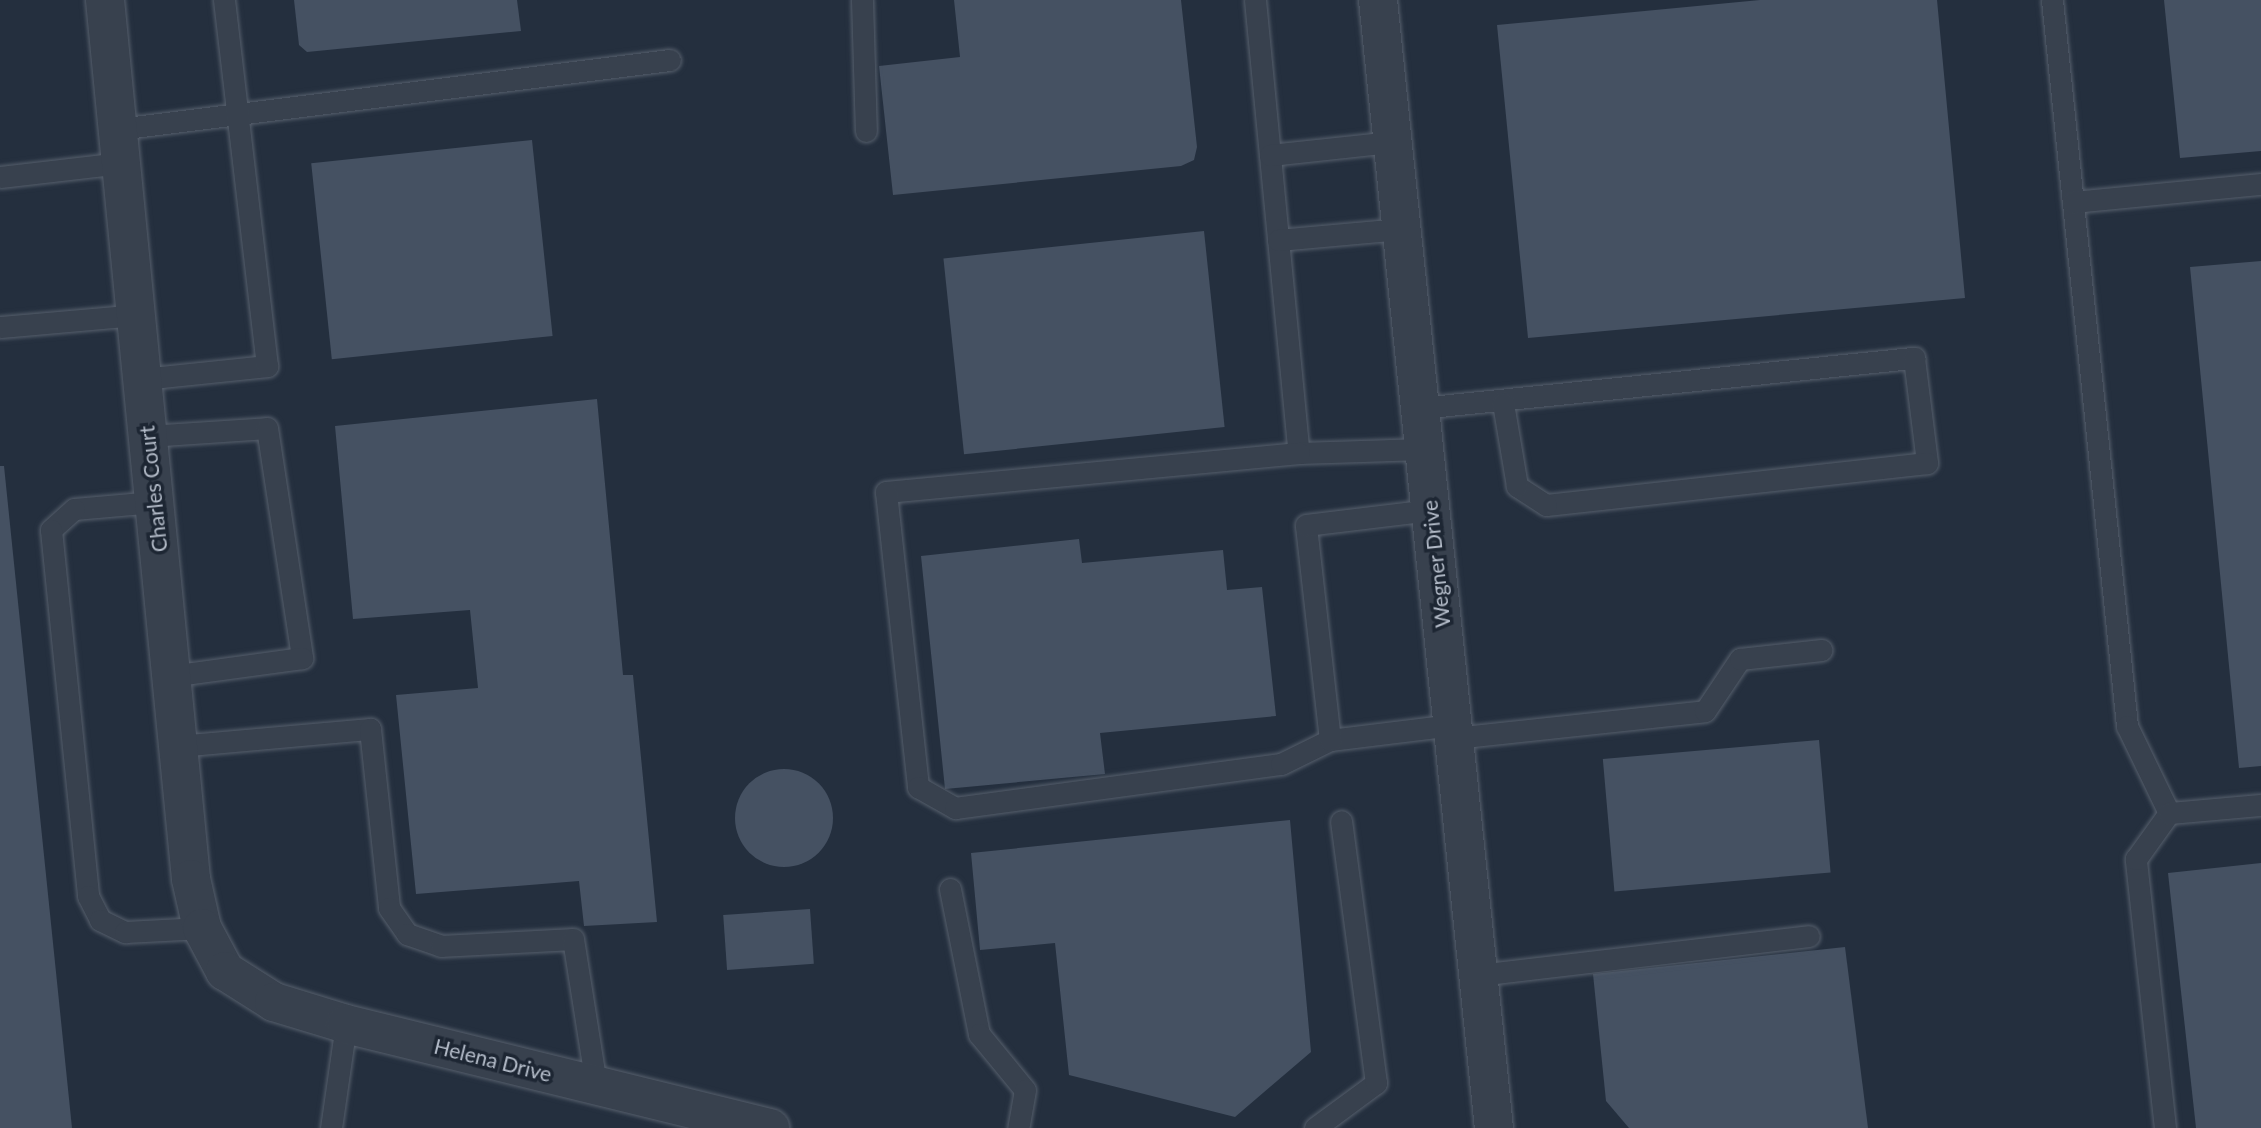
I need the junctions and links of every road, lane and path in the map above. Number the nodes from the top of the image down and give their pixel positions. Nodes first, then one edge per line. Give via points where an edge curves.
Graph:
1 (105, 0) edge
2 (224, 0) edge
3 (862, 0) edge
4 (1255, 0) edge
5 (1378, 0) edge
6 (2052, 0) edge
7 (670, 60) dead end
8 (239, 114) junction
9 (866, 131) dead end
10 (1392, 142) junction
11 (119, 146) junction
12 (1270, 155) junction
13 (0, 177) edge
14 (2261, 184) edge
15 (2073, 202) junction
16 (1401, 229) junction
17 (1278, 240) junction
18 (136, 315) junction
19 (0, 327) edge
20 (142, 379) junction
21 (1503, 403) junction
22 (1420, 408) junction
23 (148, 436) junction
24 (1424, 449) junction
25 (1299, 453) junction
26 (154, 502) junction
27 (1430, 510) junction
28 (1822, 650) dead end
29 (171, 676) junction
30 (1453, 731) junction
31 (1330, 740) junction
32 (178, 746) junction
33 (2261, 805) edge
34 (2169, 813) junction
35 (1341, 821) dead end
36 (950, 889) dead end
37 (202, 928) junction
38 (1809, 936) dead end
39 (225, 971) joint
40 (1478, 975) junction
41 (346, 1024) junction
42 (596, 1085) junction
43 (331, 1128) edge
44 (770, 1128) edge
45 (1018, 1128) edge
46 (1315, 1128) edge
47 (1494, 1128) edge
48 (2165, 1128) edge

1 - 11 street, Charles Court
2 - 8 lane
3 - 9 lane
4 - 12 lane
5 - 10 street, Wegner Drive
6 - 15 lane
7 - 8 lane
8 - 11 lane
8 - 20 lane via 267,366
10 - 12 lane
10 - 16 street, Wegner Drive
11 - 13 lane
11 - 18 street, Charles Court
12 - 17 lane
14 - 15 lane
15 - 34 lane via 2127,726
16 - 17 lane
16 - 22 street, Wegner Drive
17 - 25 lane
18 - 19 lane
18 - 20 street, Charles Court
20 - 23 street, Charles Court
21 - 21 lane via 1517,486 1546,505 1927,463 1914,358
21 - 22 lane
22 - 24 street, Wegner Drive
23 - 26 street, Charles Court
23 - 29 lane via 267,428 302,658
24 - 25 lane
24 - 27 street, Wegner Drive
25 - 31 lane via 886,492 918,787 955,808 1281,764
26 - 29 street, Charles Court
26 - 37 lane via 74,509 51,530 88,897 100,920 125,932
27 - 30 street, Wegner Drive
27 - 31 lane via 1306,525
28 - 30 lane via 1740,659 1705,711
29 - 32 street, Charles Court
30 - 31 lane
30 - 40 street, Wegner Drive
32 - 37 street, Charles Court via 191,879
32 - 42 lane via 370,729 389,908 407,934 441,947 573,939
33 - 34 lane
34 - 48 lane via 2136,859
35 - 46 lane via 1376,1083
36 - 45 lane via 979,1034 1025,1090
37 - 39 street, Charles Court
38 - 40 lane
39 - 41 street, Helena Drive via 274,1002
40 - 47 street, Wegner Drive
41 - 42 street, Helena Drive
41 - 43 lane
42 - 44 street, Helena Drive

